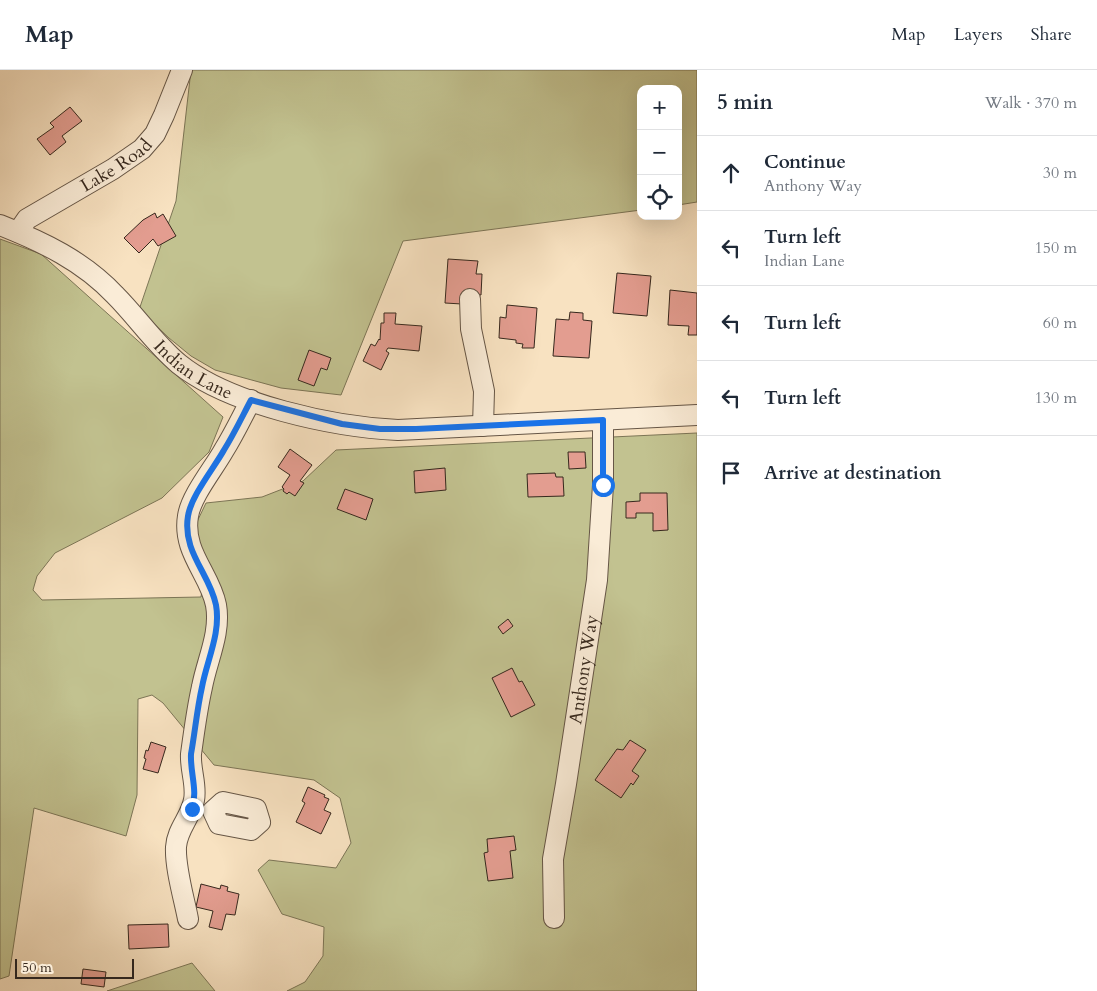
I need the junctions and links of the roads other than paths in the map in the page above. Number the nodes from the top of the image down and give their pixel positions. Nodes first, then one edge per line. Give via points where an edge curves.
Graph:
1 (182, 70) edge
2 (9, 228) edge
3 (470, 299) dead end
4 (251, 400) junction
5 (697, 415) edge
6 (603, 420) junction
7 (483, 426) junction
8 (192, 806) junction
9 (213, 811) dead end
10 (554, 918) dead end
11 (188, 919) dead end

1 - 2 street, Lake Road via 161,121 142,149
2 - 4 street, Indian Lane via 73,259 101,281 180,365 209,383
3 - 7 street via 471,330 484,391
4 - 7 street, Indian Lane via 361,427 398,430
4 - 8 street via 188,516 192,554 212,593 217,616 191,754 195,794
5 - 6 street, Indian Lane
6 - 7 street, Indian Lane
6 - 10 street, Anthony Way via 603,485 596,580 553,859
8 - 9 street
8 - 11 street via 176,846

